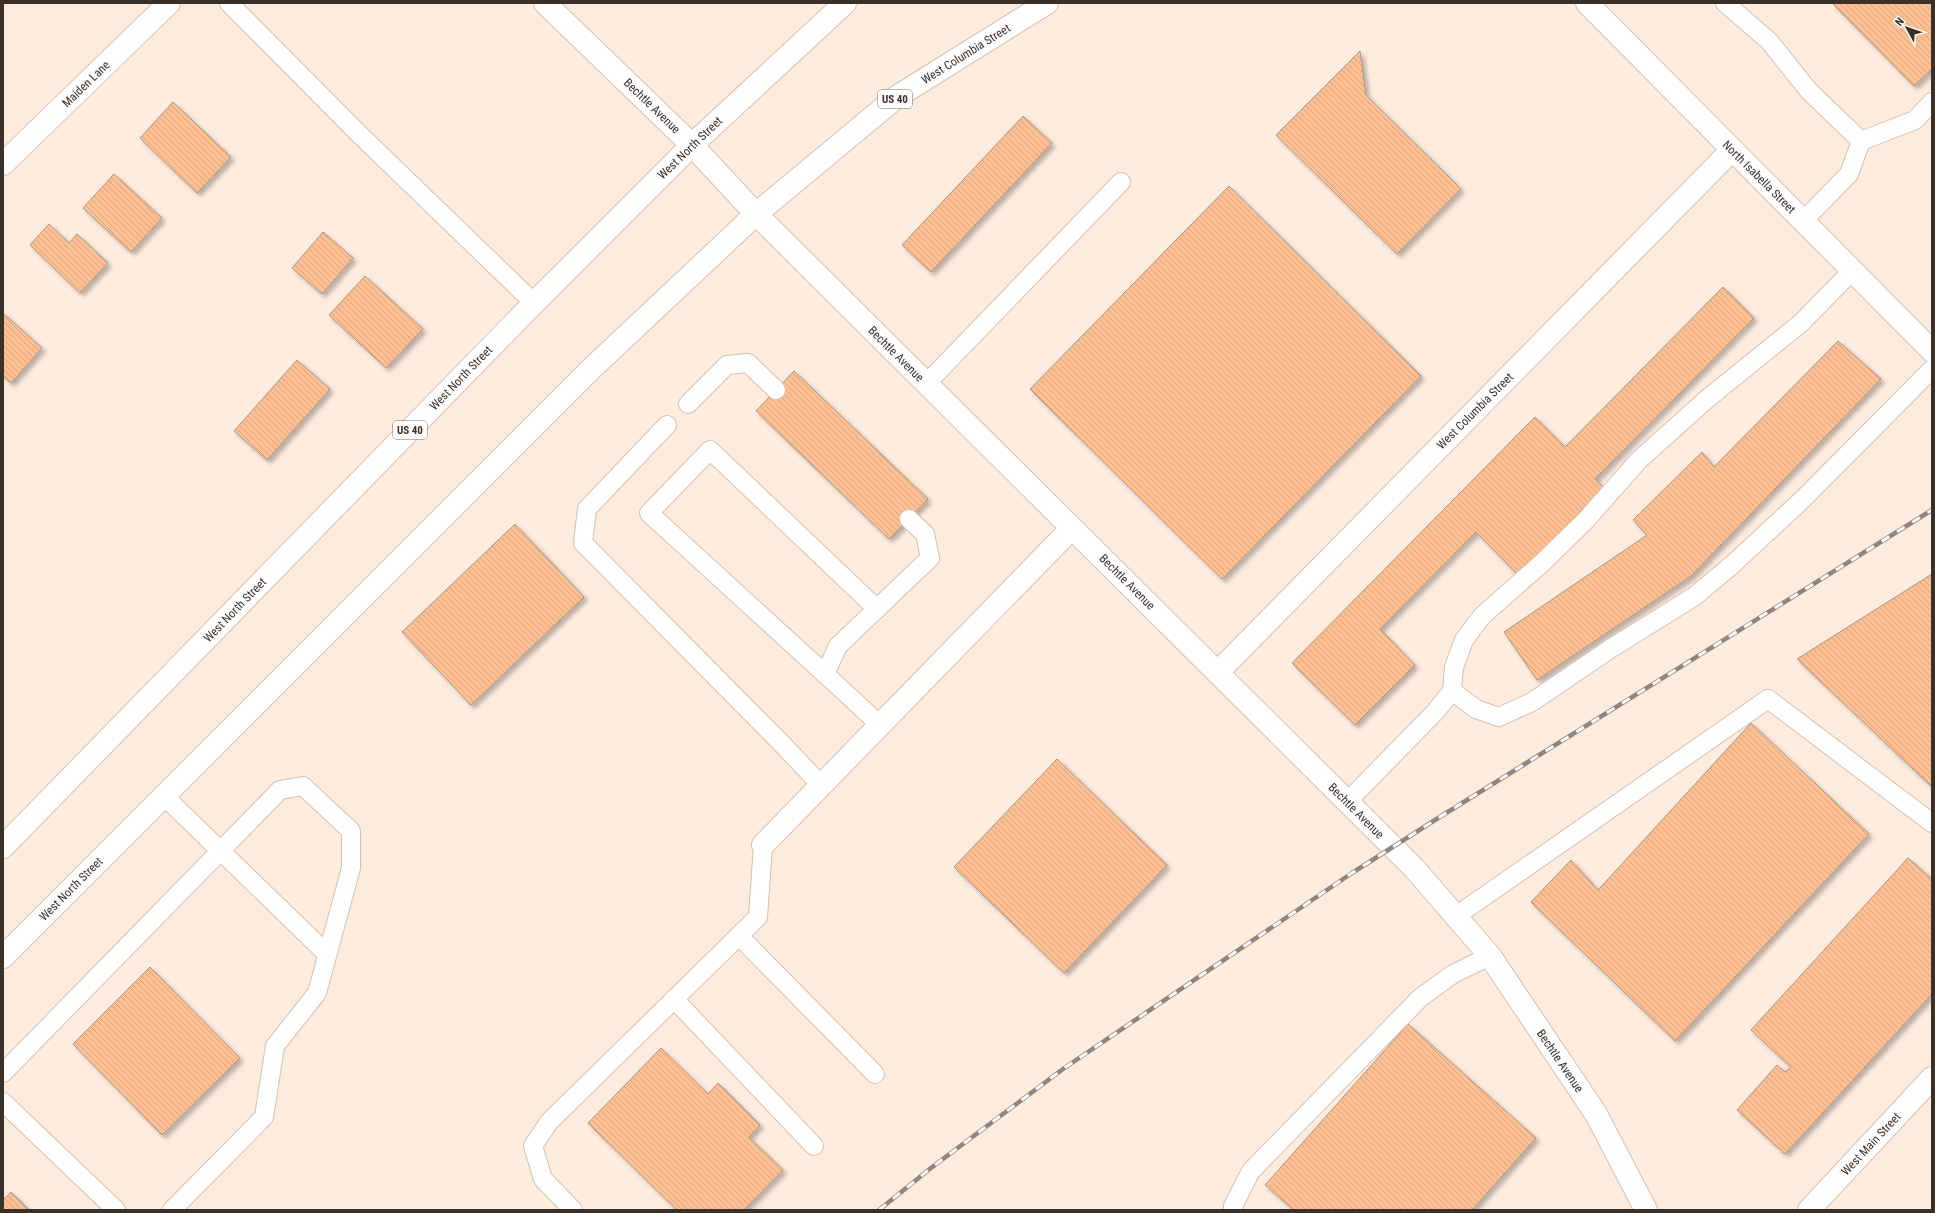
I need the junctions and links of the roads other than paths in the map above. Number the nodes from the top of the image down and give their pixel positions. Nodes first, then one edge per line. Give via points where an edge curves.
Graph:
1 (169, 3) edge
2 (229, 3) edge
3 (547, 3) edge
4 (845, 3) edge
5 (1047, 3) edge
6 (1725, 3) edge
7 (1594, 5) edge
8 (1932, 102) edge
9 (1861, 141) junction
10 (692, 145) junction
11 (1732, 150) junction
12 (3, 164) edge
13 (1121, 182) dead end
14 (756, 214) junction
15 (1803, 221) junction
16 (1852, 271) junction
17 (534, 303) junction
18 (1932, 351) edge
19 (1932, 369) edge
20 (926, 384) junction
21 (776, 390) dead end
22 (688, 404) dead end
23 (667, 425) dead end
24 (909, 518) dead end
25 (1072, 528) junction
26 (877, 609) junction
27 (1218, 672) junction
28 (826, 674) junction
29 (1452, 692) junction
30 (880, 725) junction
31 (821, 785) junction
32 (164, 796) junction
33 (1347, 802) junction
34 (1932, 823) edge
35 (763, 845) joint
36 (3, 847) edge
37 (221, 851) junction
38 (1456, 916) junction
39 (739, 936) junction
40 (327, 954) junction
41 (1490, 956) junction
42 (3, 957) edge
43 (674, 1000) junction
44 (3, 1072) edge
45 (875, 1074) dead end
46 (1932, 1078) edge
47 (3, 1102) edge
48 (814, 1146) dead end
49 (116, 1210) edge
50 (172, 1210) edge
51 (573, 1210) edge
52 (1233, 1210) edge
53 (1646, 1210) edge
54 (1809, 1210) edge

1 - 12 main road, Maiden Lane
2 - 17 lane via 359,134
3 - 10 main road, Bechtle Avenue
4 - 10 main road, West North Street / US 40
5 - 14 main road, West Columbia Street / US 40 via 898,96
6 - 9 lane via 1769,41 1810,90
7 - 11 main road, North Isabella Street
8 - 9 lane via 1915,120
9 - 15 lane via 1849,174
10 - 14 main road, Bechtle Avenue
10 - 17 main road, West North Street / US 40
11 - 15 main road, North Isabella Street
11 - 27 main road, West Columbia Street
13 - 20 lane
14 - 20 main road, Bechtle Avenue
14 - 32 main road, West North Street / US 40 via 590,370
15 - 16 main road, North Isabella Street
16 - 18 main road, North Isabella Street
16 - 29 lane via 1801,323 1707,399 1639,460 1586,520 1482,616 1464,640 1454,667
17 - 36 main road, West North Street / US 40
19 - 29 lane via 1804,499 1695,596 1532,702 1499,717 1476,709
20 - 25 main road, Bechtle Avenue
21 - 22 lane via 748,363 727,365
23 - 31 lane via 587,509 583,542
24 - 26 lane via 925,534 930,558
25 - 27 main road, Bechtle Avenue
25 - 30 main road
26 - 28 lane via 838,646
26 - 28 lane via 710,450 649,513
27 - 33 main road, Bechtle Avenue
28 - 30 lane
29 - 33 lane
30 - 31 main road
31 - 35 main road
32 - 37 lane
32 - 42 main road, West North Street / US 40
33 - 38 main road, Bechtle Avenue via 1414,868
34 - 38 lane via 1768,700
35 - 39 lane via 758,917
37 - 40 lane
37 - 40 lane via 280,790 303,786 351,831 351,868
37 - 44 lane
38 - 41 main road, Bechtle Avenue
39 - 43 lane
39 - 45 lane
40 - 50 lane via 316,993 275,1046 264,1117
41 - 52 lane via 1453,974 1420,998 1251,1171
41 - 53 main road, Bechtle Avenue via 1596,1114
43 - 48 lane
43 - 51 lane via 549,1122 533,1146 543,1179
46 - 54 main road, West Main Street
47 - 49 lane

